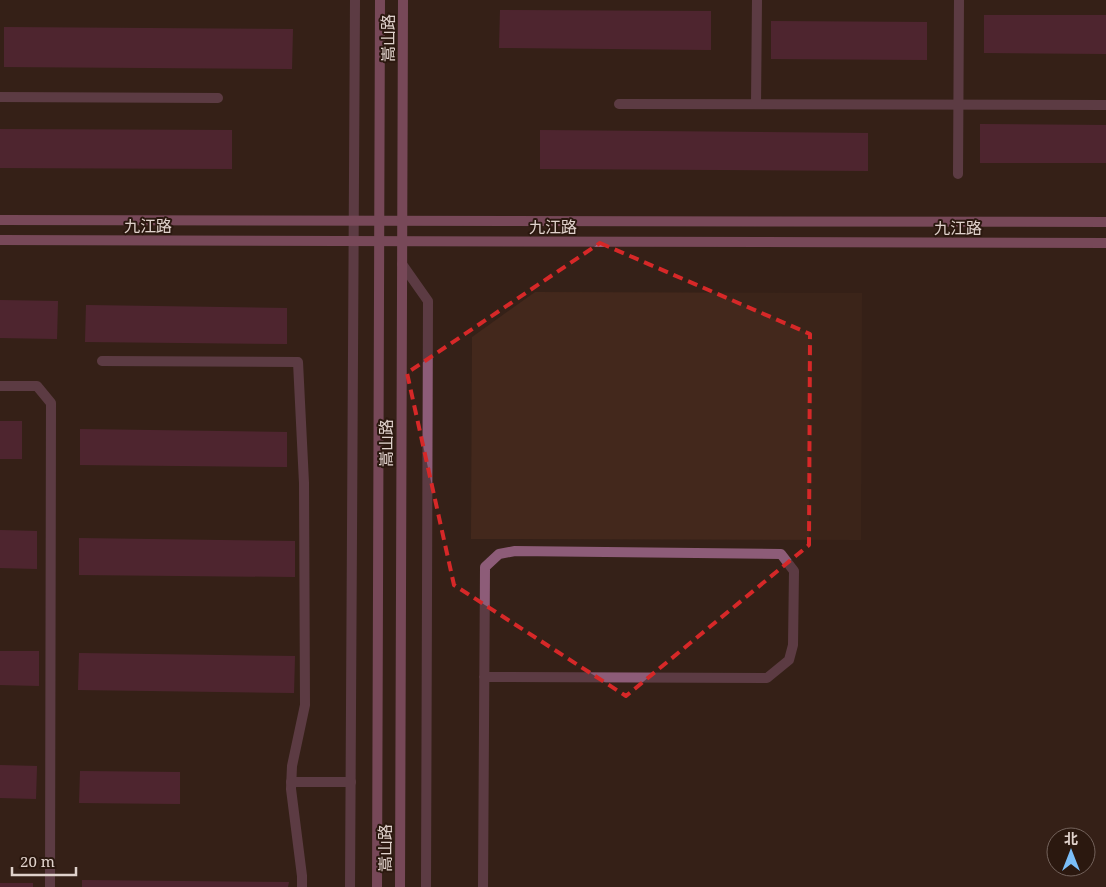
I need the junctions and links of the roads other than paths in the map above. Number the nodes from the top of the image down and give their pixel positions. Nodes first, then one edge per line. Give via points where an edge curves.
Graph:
1 (355, 0) edge
2 (380, 0) edge
3 (403, 0) edge
4 (757, 0) edge
5 (959, 0) edge
6 (0, 97) edge
7 (218, 98) dead end
8 (619, 104) dead end
9 (756, 104) junction
10 (959, 105) junction
11 (1106, 105) edge
12 (958, 174) dead end
13 (0, 220) edge
14 (354, 220) junction
15 (379, 220) junction
16 (402, 220) junction
17 (1106, 222) edge
18 (0, 240) edge
19 (354, 241) junction
20 (379, 241) junction
21 (402, 241) junction
22 (1106, 243) edge
23 (402, 264) junction
24 (102, 361) dead end
25 (0, 386) edge
26 (484, 677) junction
27 (291, 782) junction
28 (351, 782) junction
29 (50, 887) edge
30 (302, 887) edge
31 (350, 887) edge
32 (377, 887) edge
33 (400, 887) edge
34 (426, 887) edge
35 (484, 887) edge

1 - 14 street
2 - 15 street, 嵩山路
3 - 16 street, 嵩山路
4 - 9 street
5 - 10 street
6 - 7 street
8 - 9 street
9 - 10 street
10 - 11 street
10 - 12 street
13 - 14 street, 九江路
14 - 15 street, 九江路
14 - 19 street
15 - 16 street, 九江路
15 - 20 street, 嵩山路
16 - 17 street, 九江路
16 - 21 street, 嵩山路
18 - 19 street, 九江路
19 - 20 street, 九江路
19 - 28 street
20 - 21 street, 九江路
20 - 32 street, 嵩山路
21 - 22 street, 九江路
21 - 23 street, 嵩山路
23 - 33 street, 嵩山路
23 - 34 street via 428,301
24 - 27 street via 298,362 304,483 305,705
25 - 29 street via 37,386 51,403
26 - 26 street via 767,678 789,660 793,646 794,571 781,554 514,551 499,554 485,567
26 - 35 street
27 - 28 street
27 - 30 street
28 - 31 street

